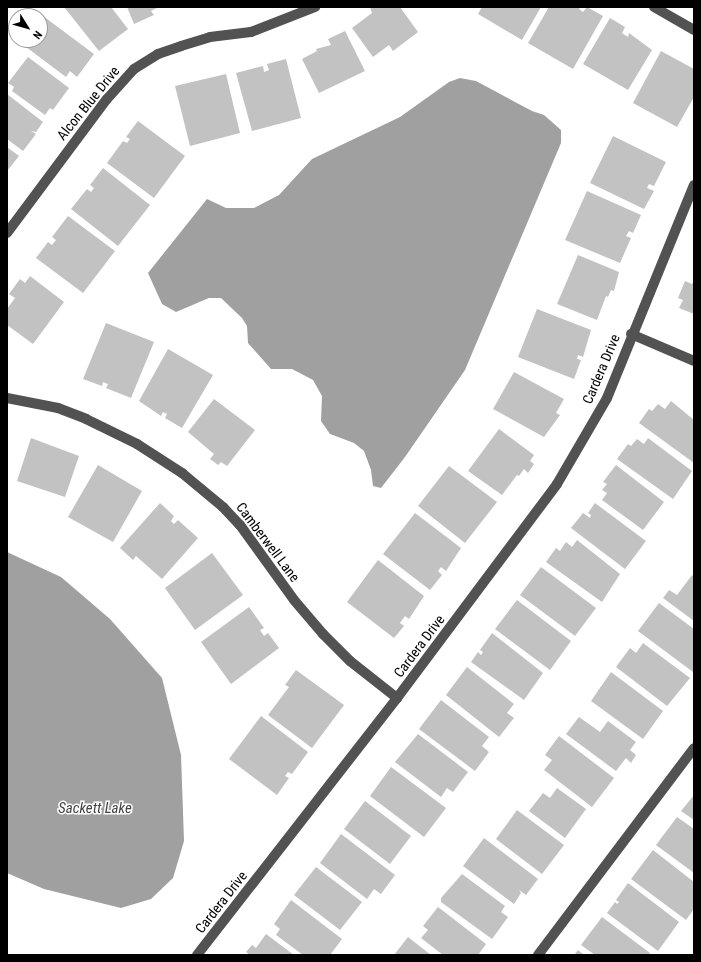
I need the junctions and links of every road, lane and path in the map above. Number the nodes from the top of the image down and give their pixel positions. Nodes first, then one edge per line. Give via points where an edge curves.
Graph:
1 (315, 7) edge
2 (654, 7) edge
3 (694, 30) edge
4 (694, 185) edge
5 (7, 233) edge
6 (631, 334) junction
7 (694, 360) edge
8 (7, 398) edge
9 (397, 698) junction
10 (694, 748) edge
11 (197, 955) edge
12 (538, 955) edge

1 - 5 street, Alcon Blue Drive via 251,32 210,37 158,54 134,69 107,99
2 - 3 street
4 - 6 street, Cardera Drive
6 - 7 street, Cardera Drive
6 - 9 street, Cardera Drive via 607,398 557,484
8 - 9 street, Camberwell Lane via 58,408 86,419 137,444 182,473 240,525 322,634 350,661
9 - 11 street, Cardera Drive
10 - 12 street

